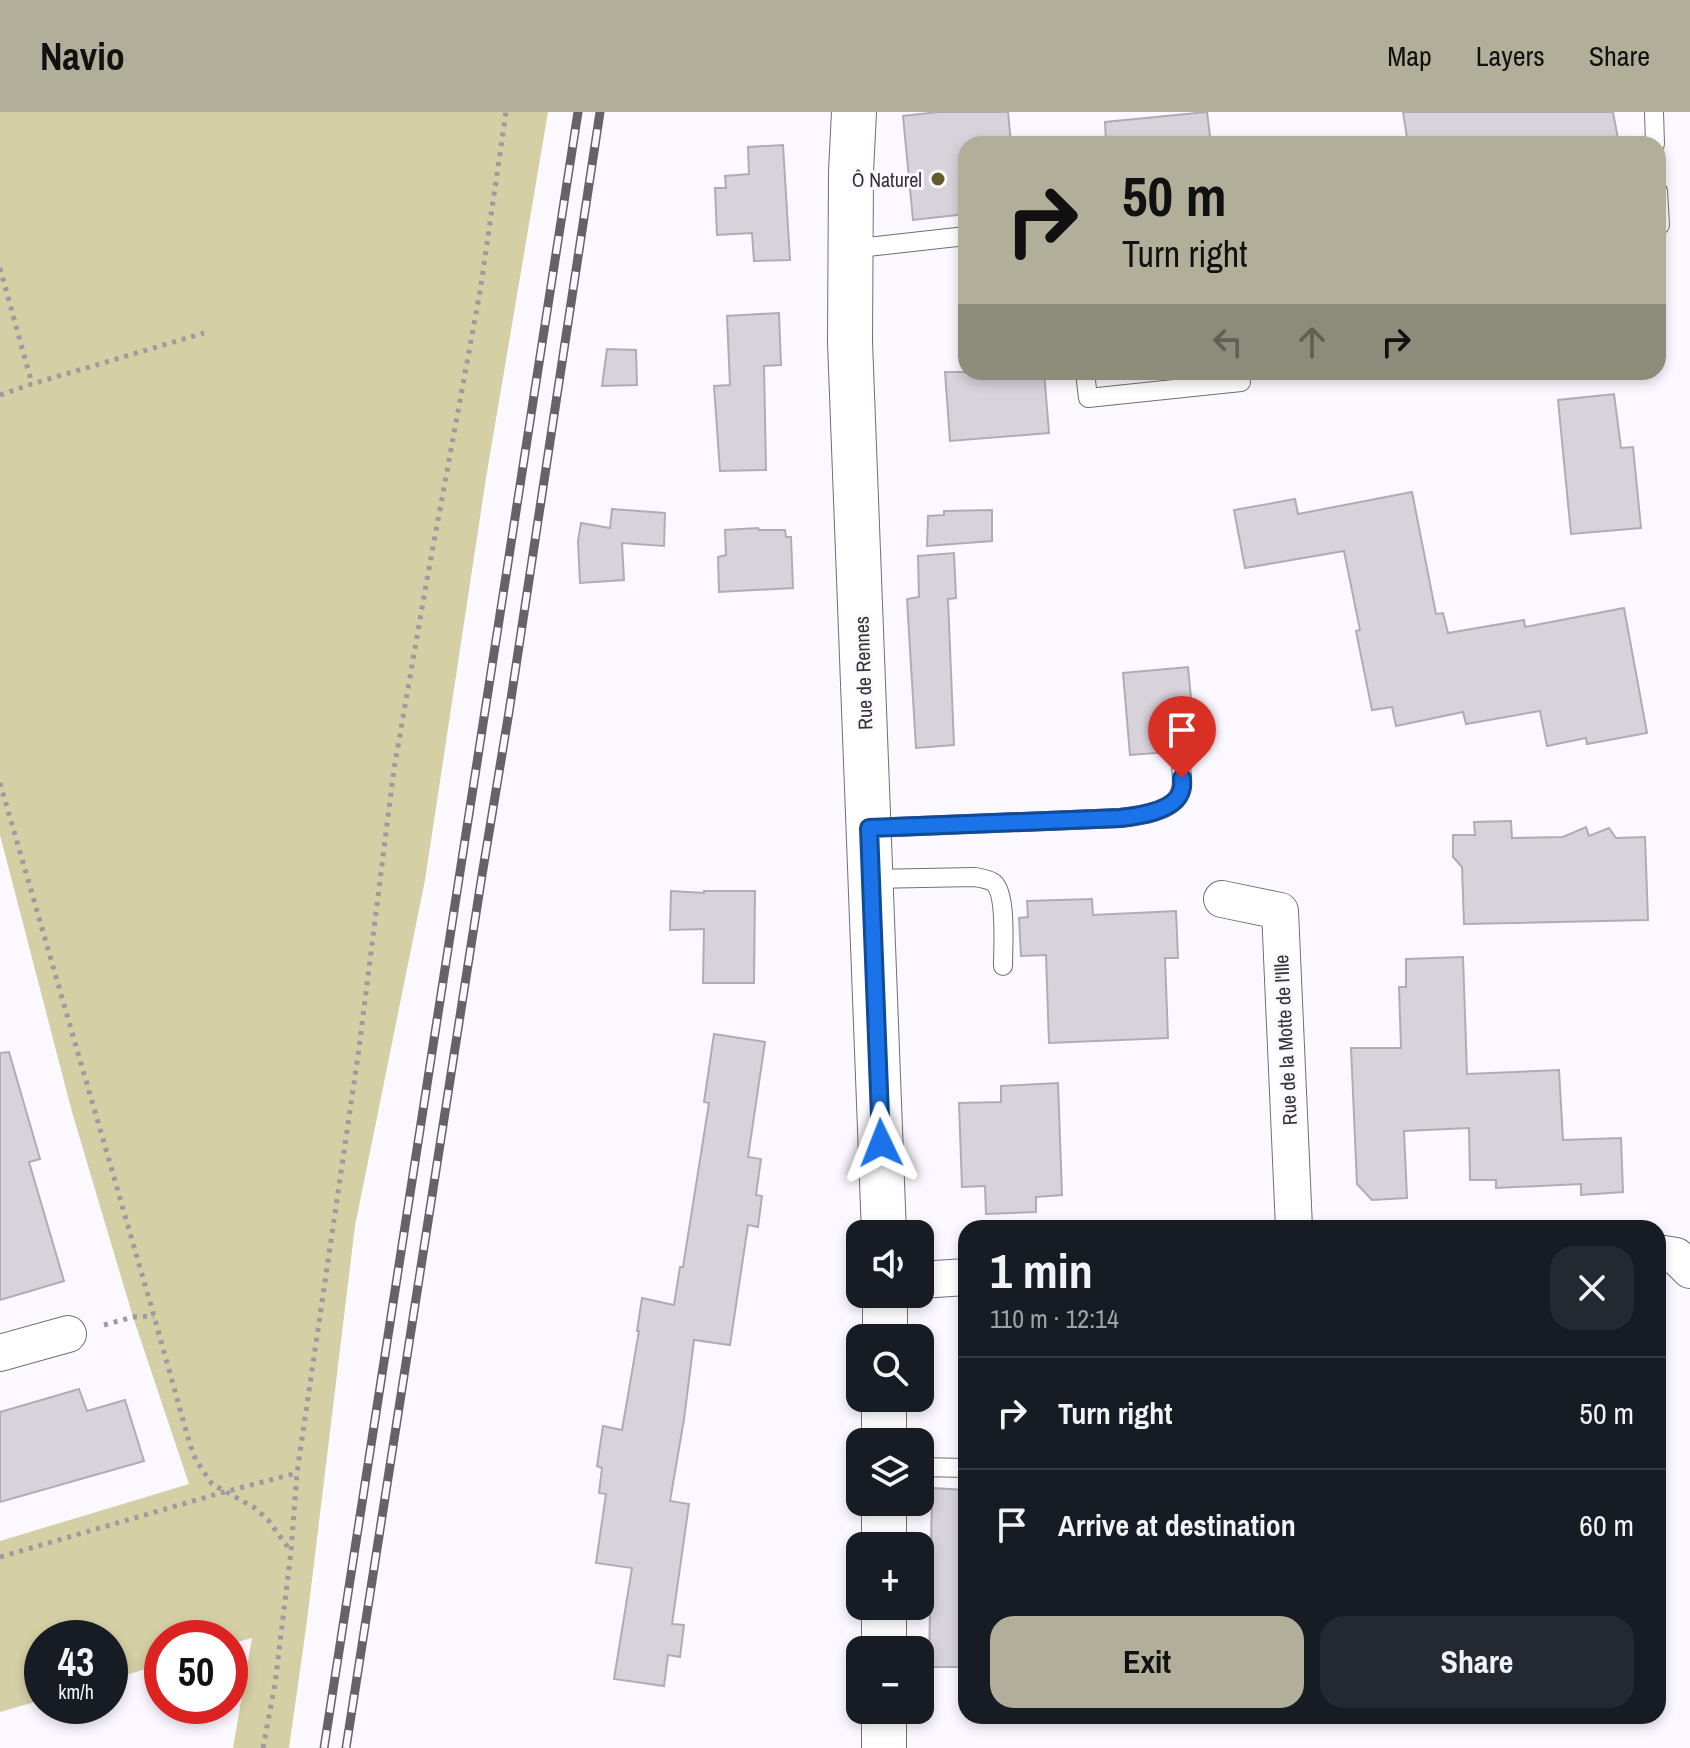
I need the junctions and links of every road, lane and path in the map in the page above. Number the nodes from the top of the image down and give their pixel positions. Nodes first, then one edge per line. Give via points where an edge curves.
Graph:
1 (506, 112) edge
2 (854, 112) edge
3 (1654, 112) edge
4 (1655, 136) edge
5 (958, 237) edge
6 (850, 249) junction
7 (0, 268) edge
8 (204, 333) dead end
9 (1086, 380) edge
10 (1185, 380) edge
11 (1207, 380) edge
12 (1241, 382) dead end
13 (32, 384) junction
14 (0, 395) edge
15 (1181, 766) dead end
16 (0, 783) edge
17 (869, 828) junction
18 (871, 879) junction
19 (1222, 899) dead end
20 (1003, 966) dead end
21 (883, 1220) edge
22 (1294, 1220) edge
23 (1666, 1254) edge
24 (1690, 1270) edge
25 (958, 1278) edge
26 (934, 1279) edge
27 (154, 1316) junction
28 (68, 1334) joint
29 (0, 1353) edge
30 (934, 1467) edge
31 (958, 1468) edge
32 (297, 1473) junction
33 (224, 1492) junction
34 (291, 1551) junction
35 (0, 1557) edge
36 (884, 1724) edge
37 (263, 1748) edge
38 (884, 1748) edge

1 - 32 path via 480,292 394,769
2 - 6 main road, Rue de Rennes
3 - 4 lane
5 - 6 lane
6 - 17 main road, Rue de Rennes
7 - 13 path
8 - 13 path
9 - 10 lane via 1088,398
11 - 12 lane
13 - 14 path
15 - 17 lane via 1176,801 1137,816
16 - 27 path
17 - 18 main road, Rue de Rennes
18 - 20 lane via 975,877 996,884
18 - 21 main road, Rue de Rennes
19 - 22 street, Rue de la Motte de l'Ille via 1280,911
23 - 24 street via 1676,1256
25 - 26 street
27 - 28 path
27 - 33 path via 190,1445 212,1484
28 - 29 street
30 - 31 lane
32 - 33 path
32 - 34 path
33 - 34 path via 255,1508
33 - 35 path
34 - 37 path
36 - 38 main road

